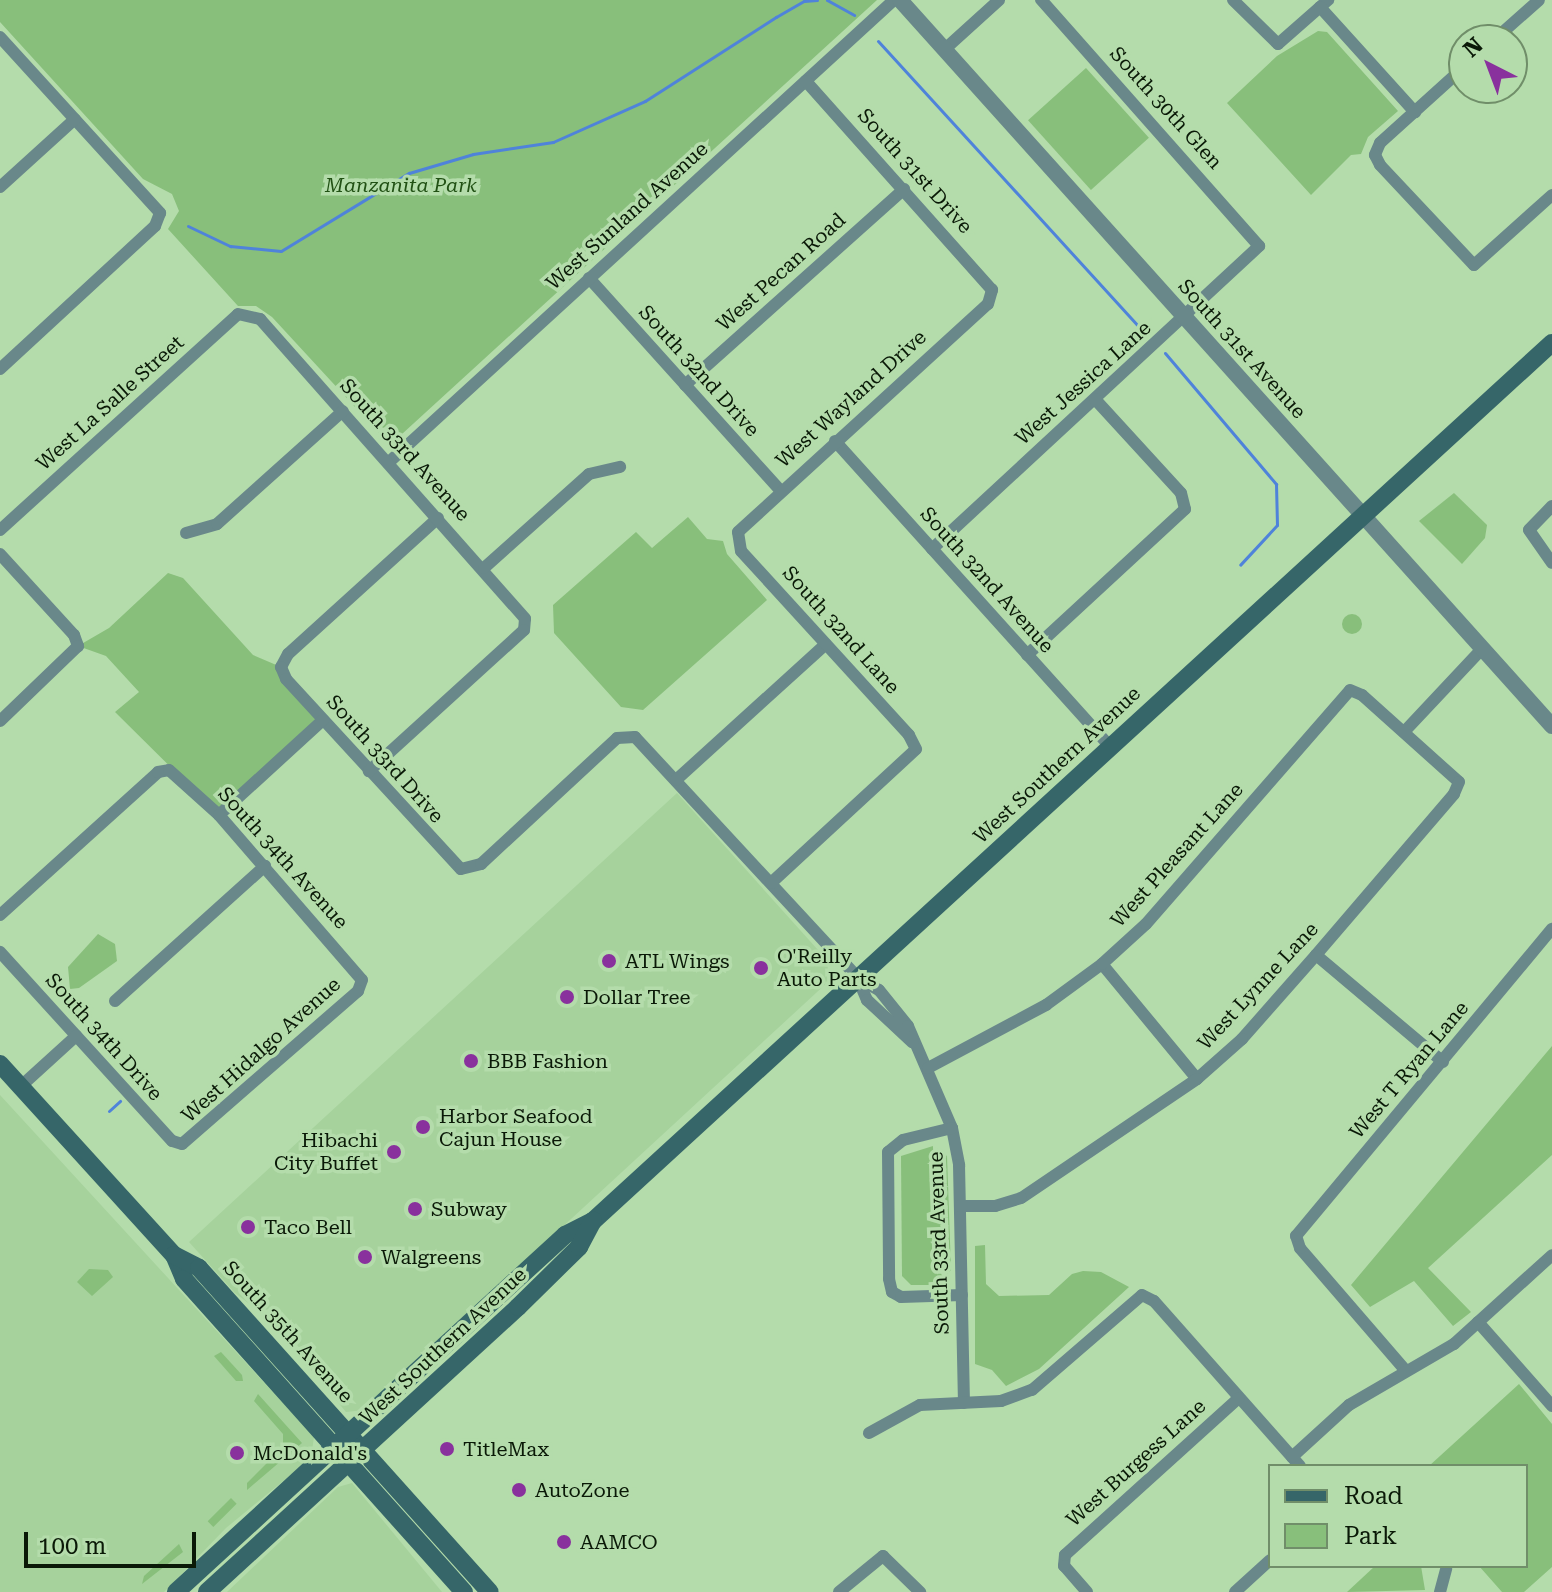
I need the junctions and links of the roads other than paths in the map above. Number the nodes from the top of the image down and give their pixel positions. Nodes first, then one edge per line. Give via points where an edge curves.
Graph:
1 (897, 0) edge
2 (999, 0) edge
3 (1041, 0) edge
4 (1233, 0) edge
5 (1539, 0) edge
6 (1324, 4) edge
7 (1512, 24) edge
8 (0, 37) edge
9 (945, 49) junction
10 (806, 81) junction
11 (1448, 82) edge
12 (1415, 112) junction
13 (75, 119) junction
14 (0, 187) edge
15 (904, 189) junction
16 (1552, 195) edge
17 (1259, 246) joint
18 (589, 278) junction
19 (992, 290) joint
20 (249, 312) joint
21 (1186, 316) junction
22 (1552, 343) edge
23 (0, 369) edge
24 (685, 385) junction
25 (1095, 399) junction
26 (343, 411) junction
27 (835, 441) junction
28 (388, 463) junction
29 (620, 467) dead end
30 (780, 490) junction
31 (1552, 506) edge
32 (1364, 513) junction
33 (438, 518) junction
34 (0, 530) edge
35 (186, 533) dead end
36 (737, 538) joint
37 (932, 549) junction
38 (0, 554) edge
39 (1552, 563) edge
40 (484, 568) junction
41 (826, 644) junction
42 (1483, 648) junction
43 (1027, 655) junction
44 (323, 720) junction
45 (0, 721) edge
46 (1552, 726) edge
47 (1404, 732) junction
48 (1110, 746) junction
49 (369, 771) junction
50 (676, 780) junction
51 (219, 815) junction
52 (265, 866) junction
53 (466, 870) joint
54 (771, 883) junction
55 (0, 915) edge
56 (1552, 929) edge
57 (0, 952) edge
58 (1316, 955) junction
59 (1102, 964) junction
60 (858, 978) junction
61 (362, 980) joint
62 (115, 1001) dead end
63 (76, 1036) junction
64 (1443, 1062) junction
65 (0, 1064) edge
66 (928, 1068) junction
67 (1197, 1079) junction
68 (20, 1087) junction
69 (952, 1128) junction
70 (182, 1144) joint
71 (960, 1206) junction
72 (593, 1221) junction
73 (174, 1255) junction
74 (1552, 1255) edge
75 (962, 1295) junction
76 (1478, 1322) junction
77 (1406, 1371) junction
78 (1239, 1398) junction
79 (964, 1403) junction
80 (1552, 1406) edge
81 (869, 1433) dead end
82 (350, 1434) junction
83 (335, 1448) junction
84 (364, 1450) junction
85 (1296, 1461) edge
86 (349, 1463) junction
87 (1268, 1562) edge
88 (1446, 1569) dead end
89 (176, 1592) edge
90 (207, 1592) edge
91 (464, 1592) edge
92 (490, 1592) edge
93 (839, 1592) edge
94 (920, 1592) edge
95 (1087, 1592) edge
96 (1235, 1592) edge
97 (1440, 1592) edge

1 - 9 street, South 31st Avenue
1 - 10 street, West Sunland Avenue
2 - 9 street
3 - 17 street, South 30th Glen
4 - 6 street via 1278,44
5 - 7 street
6 - 12 street
8 - 13 street
9 - 21 street, South 31st Avenue
10 - 15 street, South 31st Drive
10 - 18 street, West Sunland Avenue
11 - 12 street
12 - 16 street via 1380,143 1375,155 1474,265
13 - 14 street
13 - 23 street via 160,213 155,226
15 - 19 street, South 31st Drive
15 - 24 street, West Pecan Road
17 - 21 street, West Jessica Lane
18 - 24 street, South 32nd Drive
18 - 28 street, West Sunland Avenue
19 - 27 street, West Wayland Drive via 988,304
20 - 26 street, South 33rd Avenue
20 - 34 street, West La Salle Street via 238,314
21 - 25 street, West Jessica Lane
21 - 32 street, South 31st Avenue
22 - 32 main road, West Southern Avenue
24 - 30 street, South 32nd Drive
25 - 37 street, West Jessica Lane
25 - 43 street via 1186,503 1181,515
26 - 28 street, South 33rd Avenue
26 - 35 street via 217,524
27 - 30 street, West Wayland Drive
27 - 37 street, South 32nd Avenue
28 - 33 street, South 33rd Avenue
29 - 40 street via 589,474
30 - 36 street, West Wayland Drive via 743,524
31 - 39 street via 1529,530
32 - 42 street, South 31st Avenue
32 - 48 main road, West Southern Avenue
33 - 40 street, South 33rd Avenue
33 - 44 street, South 33rd Drive via 288,654 281,667 286,679
36 - 41 street, South 32nd Lane via 741,551
37 - 43 street, South 32nd Avenue
38 - 45 street via 74,635 78,646
40 - 49 street, South 33rd Avenue via 525,619 524,630
41 - 50 street
41 - 54 street, South 32nd Lane via 916,749
42 - 46 street, South 31st Avenue
42 - 47 street
43 - 48 street, South 32nd Avenue
44 - 49 street, South 33rd Drive
44 - 51 street
47 - 58 street, West Lynne Lane via 1459,782
47 - 59 street, West Pleasant Lane via 1350,690 1146,924
48 - 60 main road, West Southern Avenue
49 - 53 street, South 33rd Drive via 456,867
50 - 53 street, South 33rd Avenue via 629,735 617,738 481,864
50 - 54 street, South 33rd Avenue
51 - 52 street, South 34th Avenue
51 - 55 street, South 34th Avenue via 169,770 158,772
52 - 61 street, South 34th Avenue
52 - 62 street
54 - 60 street, South 33rd Avenue
56 - 64 street, West T Ryan Lane
57 - 63 street, South 34th Drive
58 - 64 street
58 - 67 street, West Lynne Lane via 1242,1039
59 - 66 street, West Pleasant Lane via 1046,1005
59 - 67 street
60 - 66 street, South 33rd Avenue via 867,1000 912,1042
60 - 72 main road, West Southern Avenue
61 - 70 street, West Hidalgo Avenue via 358,991
63 - 68 street
63 - 70 street, South 34th Drive via 172,1141
64 - 77 street, West T Ryan Lane via 1296,1236 1300,1248
65 - 68 main road, South 35th Avenue
66 - 69 street, South 33rd Avenue
67 - 71 street, West Lynne Lane via 1021,1198 995,1206
68 - 73 main road, South 35th Avenue
69 - 71 street, South 33rd Avenue
69 - 75 street via 891,1146 892,1292 901,1297
71 - 75 street, South 33rd Avenue
72 - 82 main road, West Southern Avenue via 565,1235
72 - 84 main road, West Southern Avenue via 569,1257
73 - 82 main road, South 35th Avenue via 199,1268
73 - 83 main road, South 35th Avenue via 184,1279
74 - 76 street
75 - 79 street, South 33rd Avenue
76 - 77 street via 1454,1344
76 - 80 street
77 - 85 street via 1349,1405
78 - 79 street via 1154,1301 1142,1295 1032,1390 1001,1401
78 - 85 street
78 - 95 street, West Burgess Lane via 1063,1560
79 - 81 street via 920,1405
82 - 83 main road, West Southern Avenue
82 - 84 main road, South 35th Avenue
83 - 86 main road, South 35th Avenue
83 - 89 main road, West Southern Avenue
84 - 86 main road, West Southern Avenue
84 - 92 main road, South 35th Avenue
86 - 90 main road, West Southern Avenue
86 - 91 main road, South 35th Avenue
87 - 96 street
88 - 97 street
93 - 94 street via 883,1556

